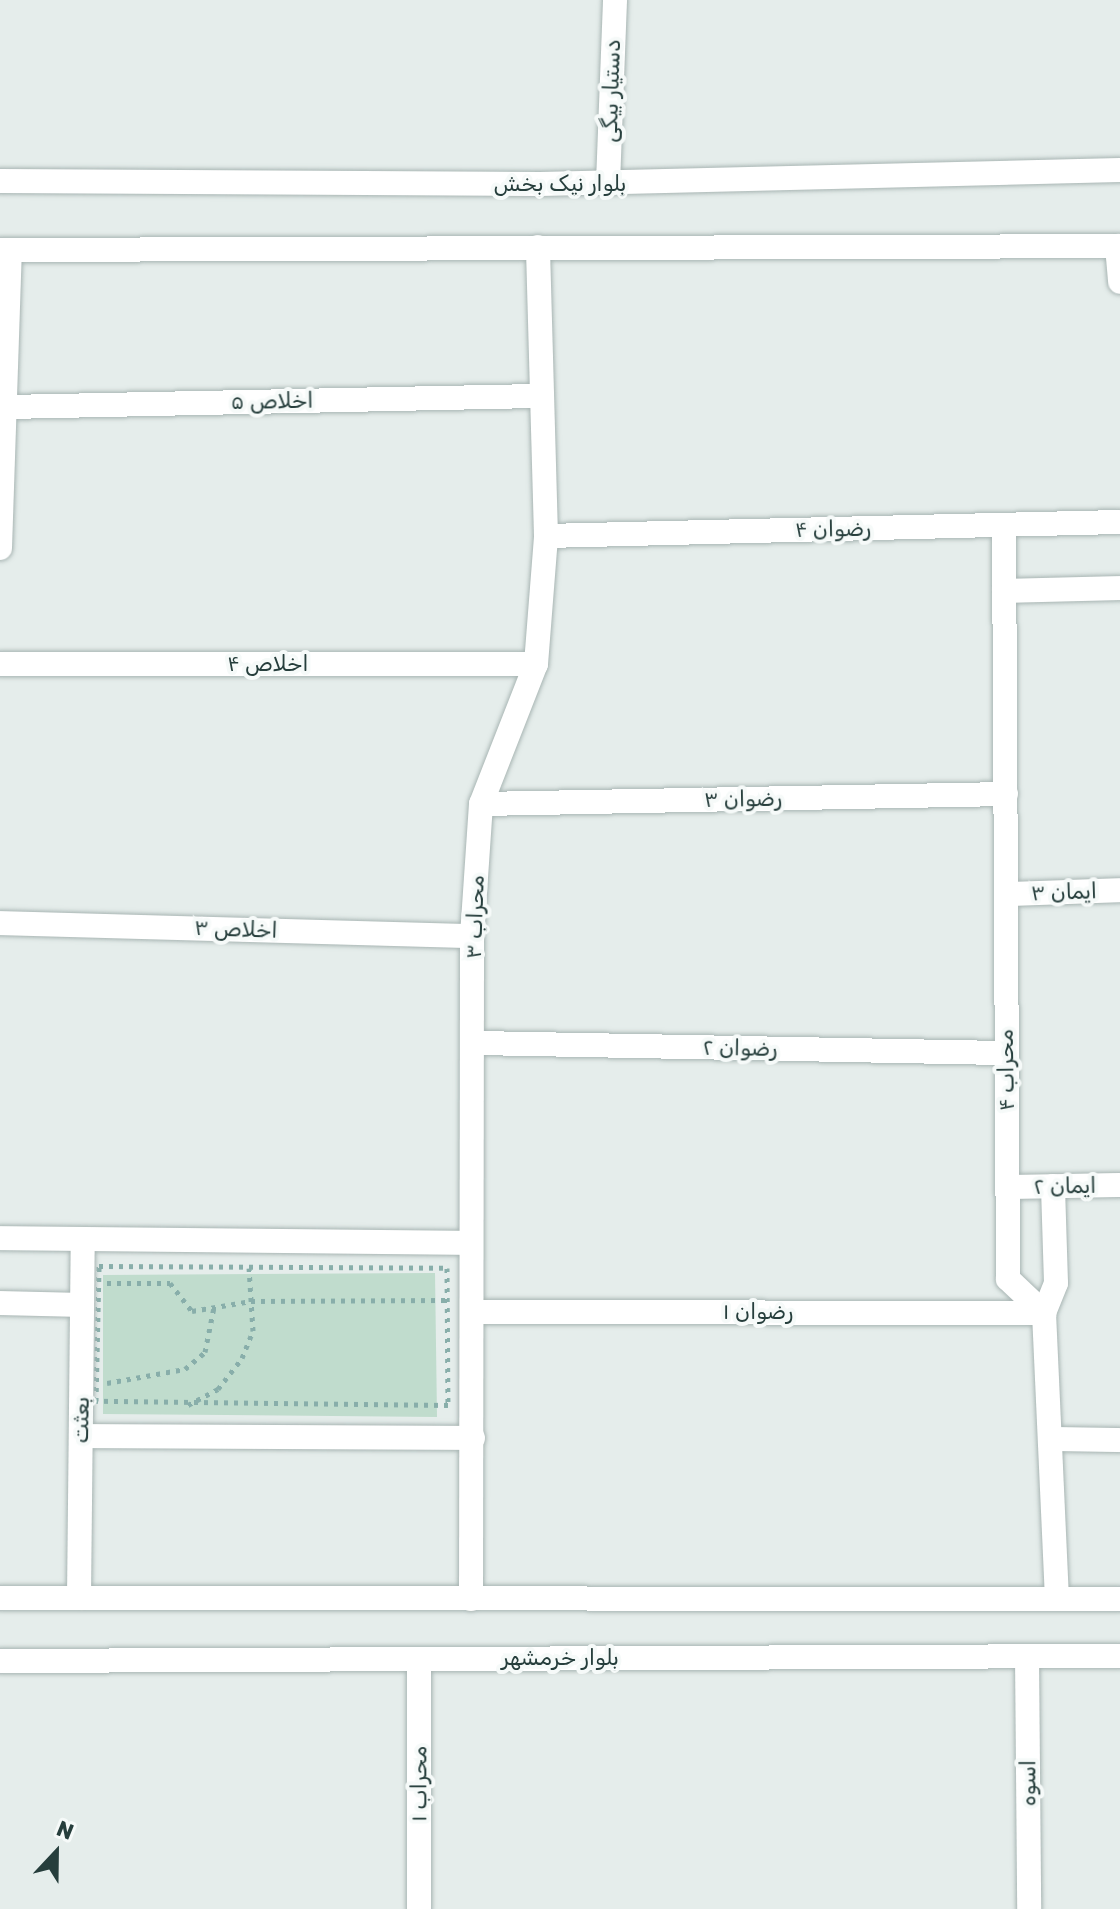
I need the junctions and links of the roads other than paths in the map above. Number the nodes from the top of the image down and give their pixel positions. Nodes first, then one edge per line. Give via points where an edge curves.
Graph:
1 (615, 0) edge
2 (1120, 170) edge
3 (0, 181) edge
4 (608, 183) junction
5 (1119, 246) edge
6 (538, 247) junction
7 (5, 250) edge
8 (1120, 282) edge
9 (536, 396) junction
10 (7, 407) junction
11 (1120, 522) edge
12 (1004, 525) junction
13 (1, 535) edge
14 (546, 536) junction
15 (1120, 588) edge
16 (1004, 591) junction
17 (0, 664) edge
18 (536, 664) junction
19 (1006, 794) junction
20 (481, 804) junction
21 (1120, 890) edge
22 (1008, 894) junction
23 (0, 923) edge
24 (472, 936) junction
25 (477, 1043) junction
26 (1004, 1053) junction
27 (1120, 1185) edge
28 (1053, 1186) junction
29 (1009, 1187) junction
30 (0, 1238) edge
31 (83, 1242) junction
32 (468, 1243) junction
33 (0, 1303) edge
34 (464, 1303) junction
35 (82, 1305) junction
36 (1044, 1313) junction
37 (81, 1436) junction
38 (473, 1438) junction
39 (1051, 1439) junction
40 (1120, 1440) edge
41 (0, 1598) edge
42 (79, 1598) junction
43 (471, 1599) junction
44 (1057, 1599) junction
45 (1120, 1599) edge
46 (1027, 1656) junction
47 (1120, 1656) edge
48 (419, 1659) junction
49 (0, 1661) edge
50 (419, 1909) edge
51 (1029, 1909) edge

1 - 4 street, دستیار بیگی
2 - 4 street, بلوار نیک بخش
3 - 4 street, بلوار نیک بخش
5 - 6 street
5 - 8 street
6 - 7 street
6 - 9 street, محراب ۳
7 - 10 street
9 - 10 street, اخلاص ۵
9 - 14 street, محراب ۳
10 - 13 street
11 - 12 street, رضوان ۴
12 - 14 street, رضوان ۴
12 - 16 street, محراب ۴
14 - 18 street, محراب ۳
15 - 16 street
16 - 19 street, محراب ۴
17 - 18 street, اخلاص ۴
18 - 20 street, محراب ۳
19 - 20 street, رضوان ۳
19 - 22 street, محراب ۴
20 - 24 street, محراب ۳
21 - 22 street, ایمان ۳
22 - 26 street, محراب ۴
23 - 24 street, اخلاص ۳
24 - 25 street, محراب ۳
25 - 26 street, رضوان ۲
25 - 32 street, محراب ۳
26 - 29 street, محراب ۴
27 - 28 street, ایمان ۲
28 - 29 street, ایمان ۲
28 - 36 street via 1056,1283
29 - 36 street, محراب ۴ via 1008,1279
30 - 31 street
31 - 32 street via 248,1255
31 - 35 street, بعثت via 90,1281
32 - 34 street, محراب ۳
33 - 35 street
34 - 36 street, رضوان ۱
34 - 38 street, محراب ۳
35 - 37 street, بعثت via 89,1385
36 - 39 street
37 - 38 street
37 - 42 street, بعثت
38 - 43 street, محراب ۳
39 - 40 street
39 - 44 street
41 - 42 street
42 - 43 street
43 - 44 street
44 - 45 street
46 - 47 street, بلوار خرمشهر
46 - 48 street, بلوار خرمشهر
46 - 51 street, اسوه
48 - 49 street, بلوار خرمشهر
48 - 50 street, محراب ۱

